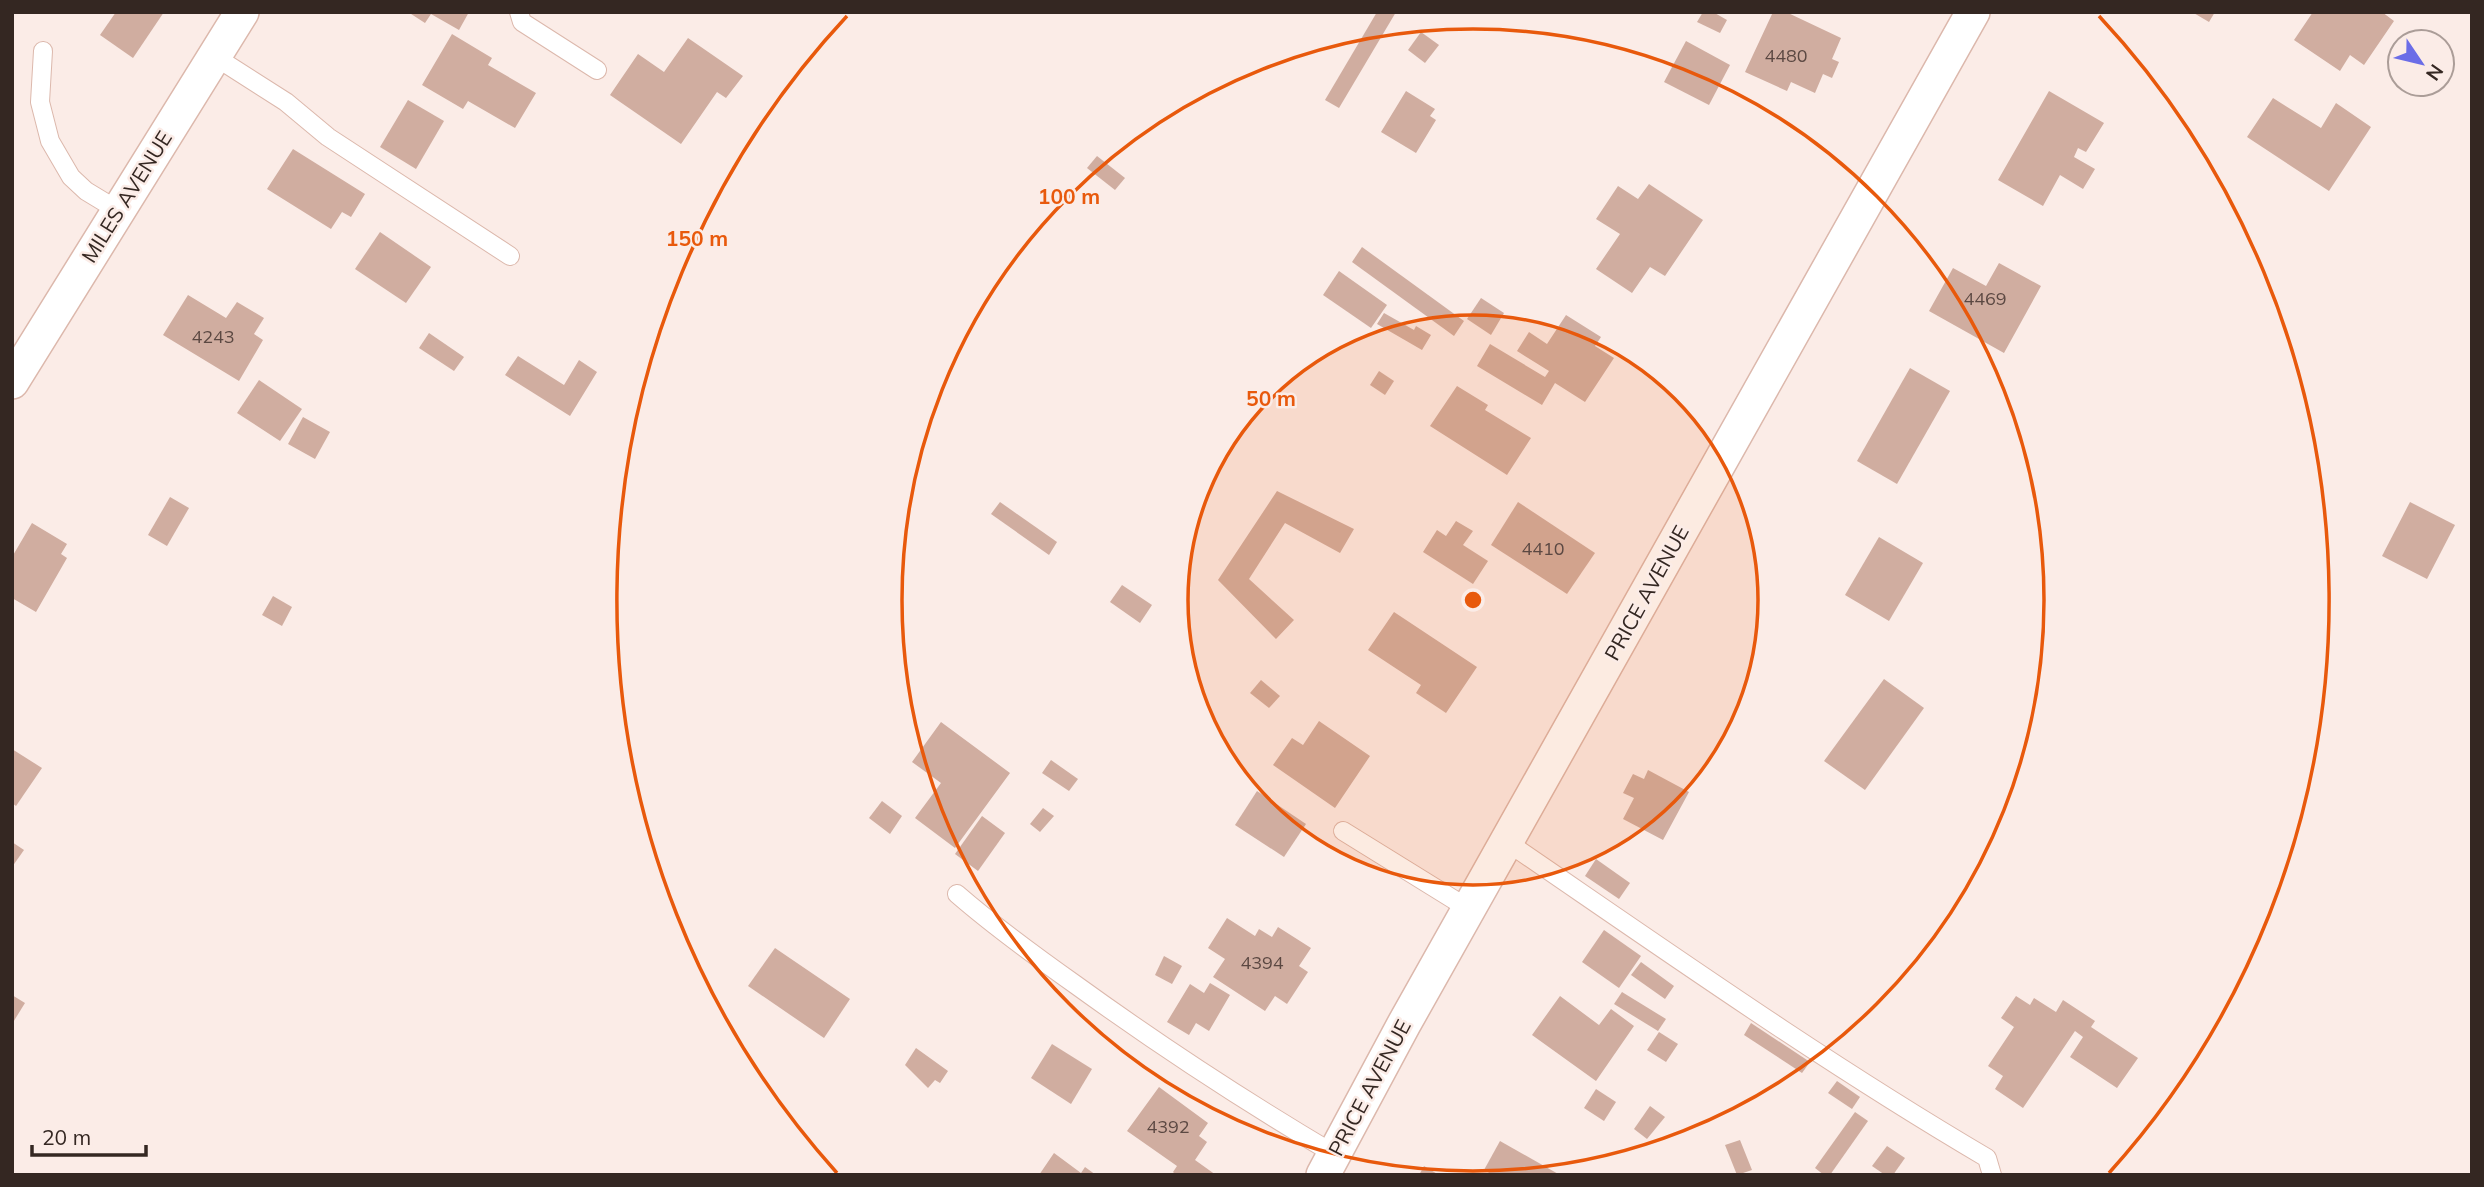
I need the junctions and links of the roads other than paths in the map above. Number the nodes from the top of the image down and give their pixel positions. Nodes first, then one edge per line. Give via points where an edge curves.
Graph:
1 (242, 12) edge
2 (519, 12) edge
3 (1973, 12) edge
4 (43, 51) dead end
5 (214, 56) junction
6 (597, 70) dead end
7 (119, 211) junction
8 (509, 256) dead end
9 (12, 382) edge
10 (1343, 831) dead end
11 (1507, 842) junction
12 (957, 894) dead end
13 (1469, 909) junction
14 (1329, 1165) edge
15 (1992, 1175) edge

1 - 5 street, MILES AVENUE
2 - 6 lane via 522,22
3 - 11 street, PRICE AVENUE
4 - 7 lane via 40,102 50,141 71,177
5 - 7 street, MILES AVENUE
5 - 8 lane
7 - 9 street, MILES AVENUE
10 - 13 lane
11 - 13 street, PRICE AVENUE
11 - 15 lane via 1699,974 1987,1158
12 - 14 lane via 989,923
13 - 14 street, PRICE AVENUE

